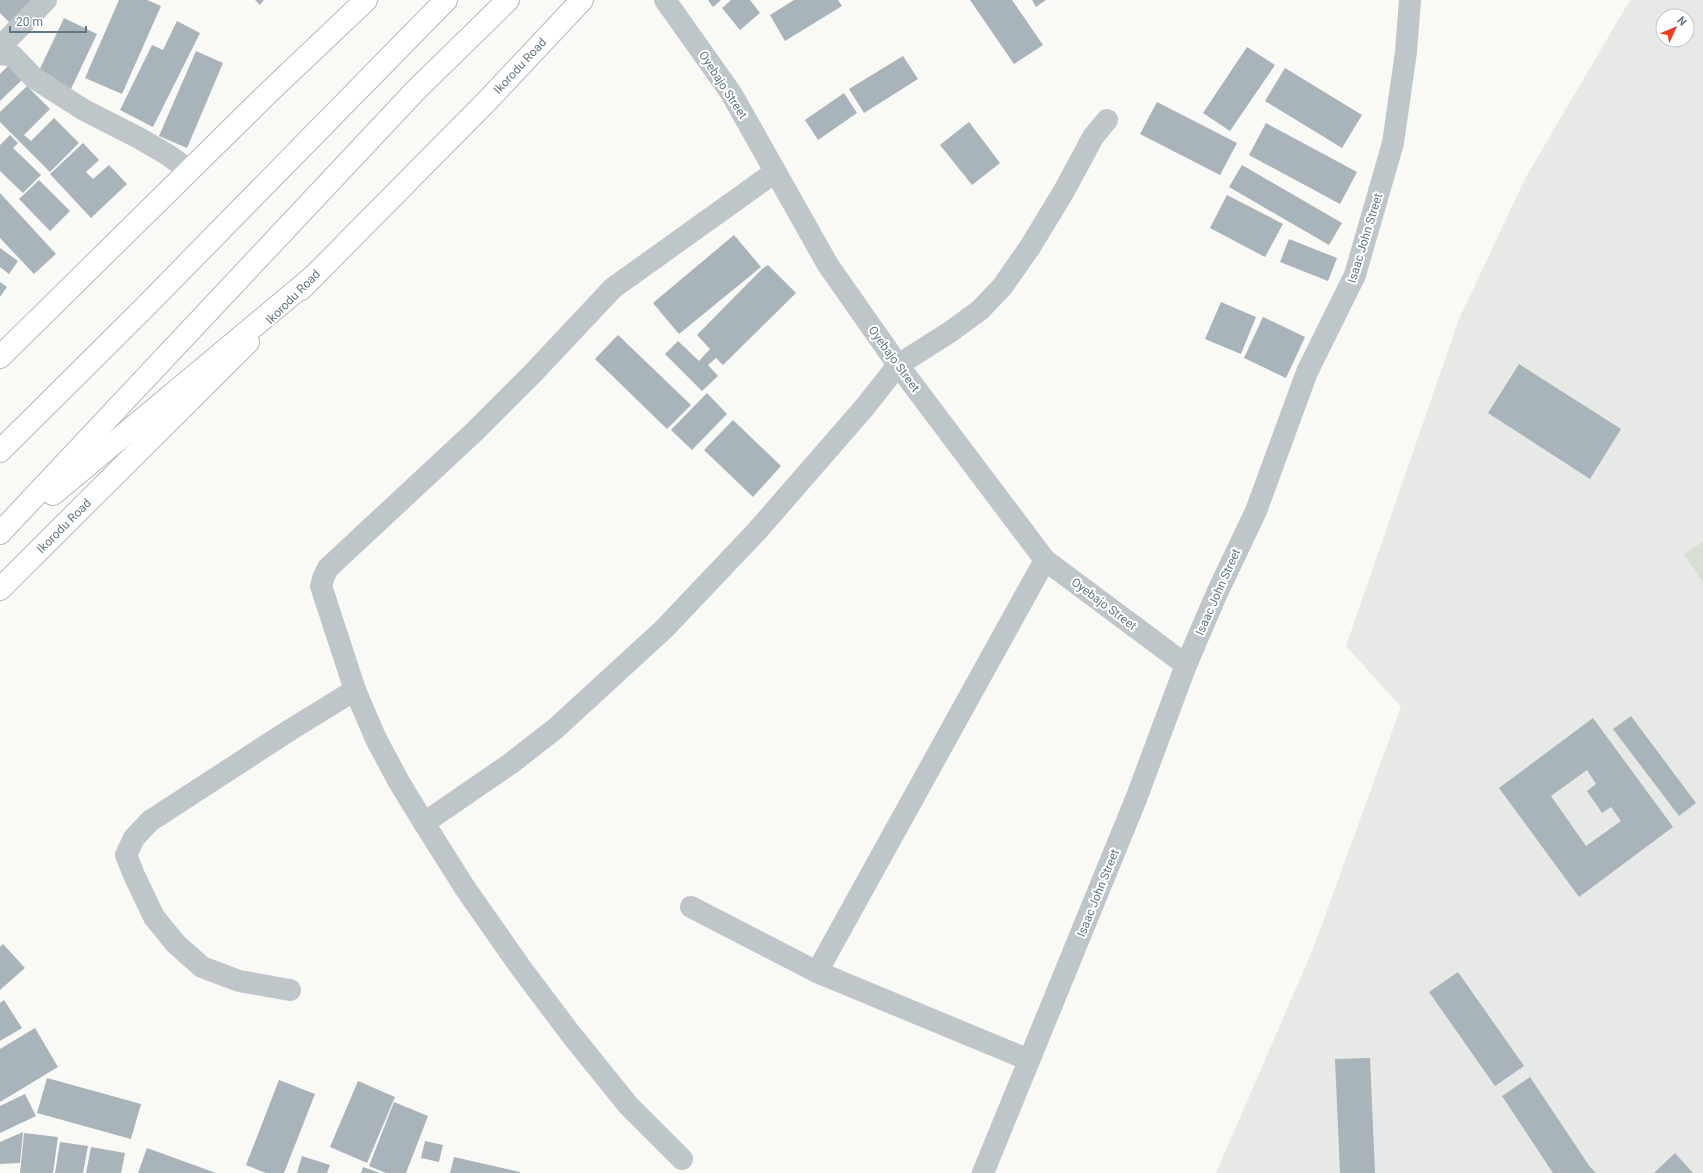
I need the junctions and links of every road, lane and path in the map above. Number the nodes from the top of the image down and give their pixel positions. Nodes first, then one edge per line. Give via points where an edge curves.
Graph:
1 (46, 0) edge
2 (366, 0) edge
3 (446, 0) edge
4 (508, 0) edge
5 (582, 0) edge
6 (665, 0) edge
7 (1410, 0) edge
8 (0, 47) edge
9 (0, 54) edge
10 (1107, 120) dead end
11 (189, 170) junction
12 (774, 172) junction
13 (314, 276) junction
14 (0, 357) edge
15 (898, 365) junction
16 (1, 450) edge
17 (0, 533) edge
18 (0, 538) edge
19 (1045, 560) junction
20 (0, 590) edge
21 (1186, 664) junction
22 (355, 690) junction
23 (424, 823) junction
24 (691, 907) dead end
25 (817, 972) junction
26 (290, 990) dead end
27 (1029, 1060) junction
28 (682, 1159) dead end
29 (983, 1173) edge

1 - 8 street
2 - 11 main road
3 - 16 main road
4 - 17 main road via 416,90
5 - 13 main road, Ikorodu Road via 488,100
6 - 12 street, Oyebajo Street via 730,93
7 - 21 street, Isaac John Street via 1406,52 1393,144 1355,275 1307,372 1256,511
9 - 11 street via 13,56 34,78 84,110 168,155
10 - 15 street via 1093,137 1064,191 1002,287 980,310
11 - 14 main road
12 - 15 street, Oyebajo Street via 828,265
12 - 22 street via 613,288 473,433 328,568 321,586
13 - 18 main road
13 - 20 main road, Ikorodu Road
15 - 19 street, Oyebajo Street
15 - 23 street via 757,531 664,629 555,729 510,764
19 - 21 street, Oyebajo Street
19 - 25 street
21 - 27 street, Isaac John Street via 1136,800
22 - 23 street via 376,739
22 - 26 street via 150,821 134,838 126,855 154,917 176,944 202,967 239,981
23 - 28 street via 521,968 628,1105
24 - 25 street
25 - 27 street
27 - 29 street, Isaac John Street

